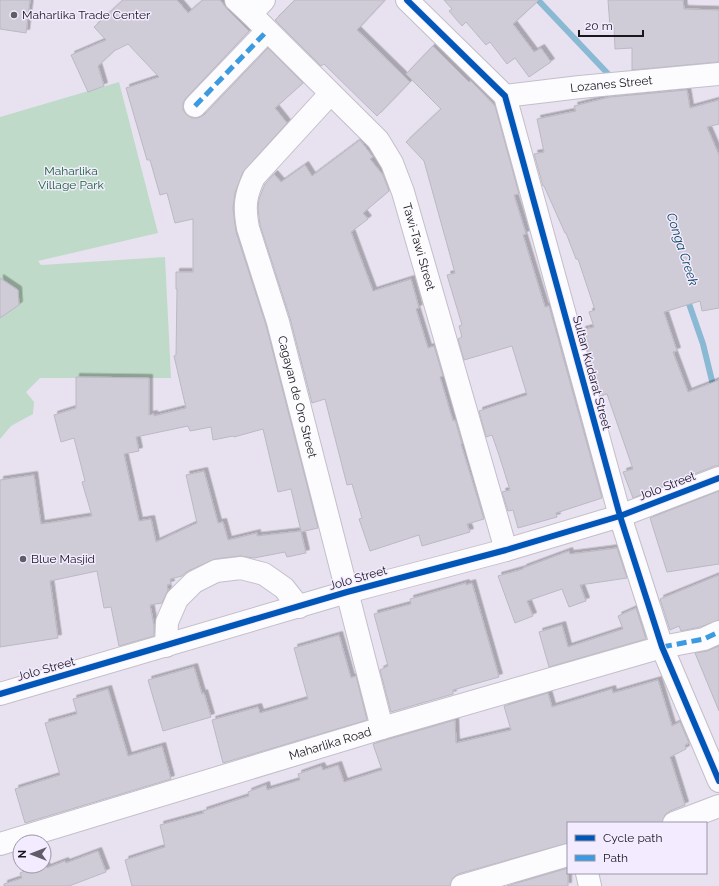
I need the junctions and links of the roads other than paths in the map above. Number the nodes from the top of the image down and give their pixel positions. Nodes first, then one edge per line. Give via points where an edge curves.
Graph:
1 (407, 0) edge
2 (250, 5) edge
3 (268, 31) junction
4 (719, 74) edge
5 (330, 94) junction
6 (504, 96) junction
7 (195, 106) dead end
8 (719, 478) edge
9 (620, 516) junction
10 (506, 550) junction
11 (347, 592) junction
12 (299, 607) junction
13 (719, 632) edge
14 (166, 646) junction
15 (662, 647) junction
16 (0, 694) edge
17 (382, 728) junction
18 (719, 781) edge
19 (719, 806) edge
20 (677, 822) edge
21 (0, 844) edge
22 (567, 855) edge
23 (587, 874) edge
24 (462, 886) edge
25 (590, 886) edge

1 - 6 street, Sultan Kudarat Street
2 - 3 street, Tawi-Tawi Street
3 - 5 street, Tawi-Tawi Street
3 - 7 street
4 - 6 street, Lozanes Street
5 - 10 street, Tawi-Tawi Street via 378,140 392,163 403,192
5 - 11 street, Cagayan de Oro Street via 254,177 245,202 245,215 278,322
6 - 9 street, Sultan Kudarat Street
8 - 9 street, Jolo Street
9 - 10 street, Jolo Street
9 - 15 street, Sultan Kudarat Street
10 - 11 street, Jolo Street
11 - 12 street, Jolo Street
11 - 17 street, Cagayan de Oro Street
12 - 14 street, Jolo Street
12 - 14 street via 284,588 264,574 241,568 216,571 194,582 177,599 167,622
13 - 15 street, Maharlika Road via 704,639
14 - 16 street, Jolo Street
15 - 17 street, Maharlika Road
15 - 18 street, Sultan Kudarat Street
17 - 21 street, Maharlika Road
19 - 20 street
22 - 24 street
23 - 25 street

